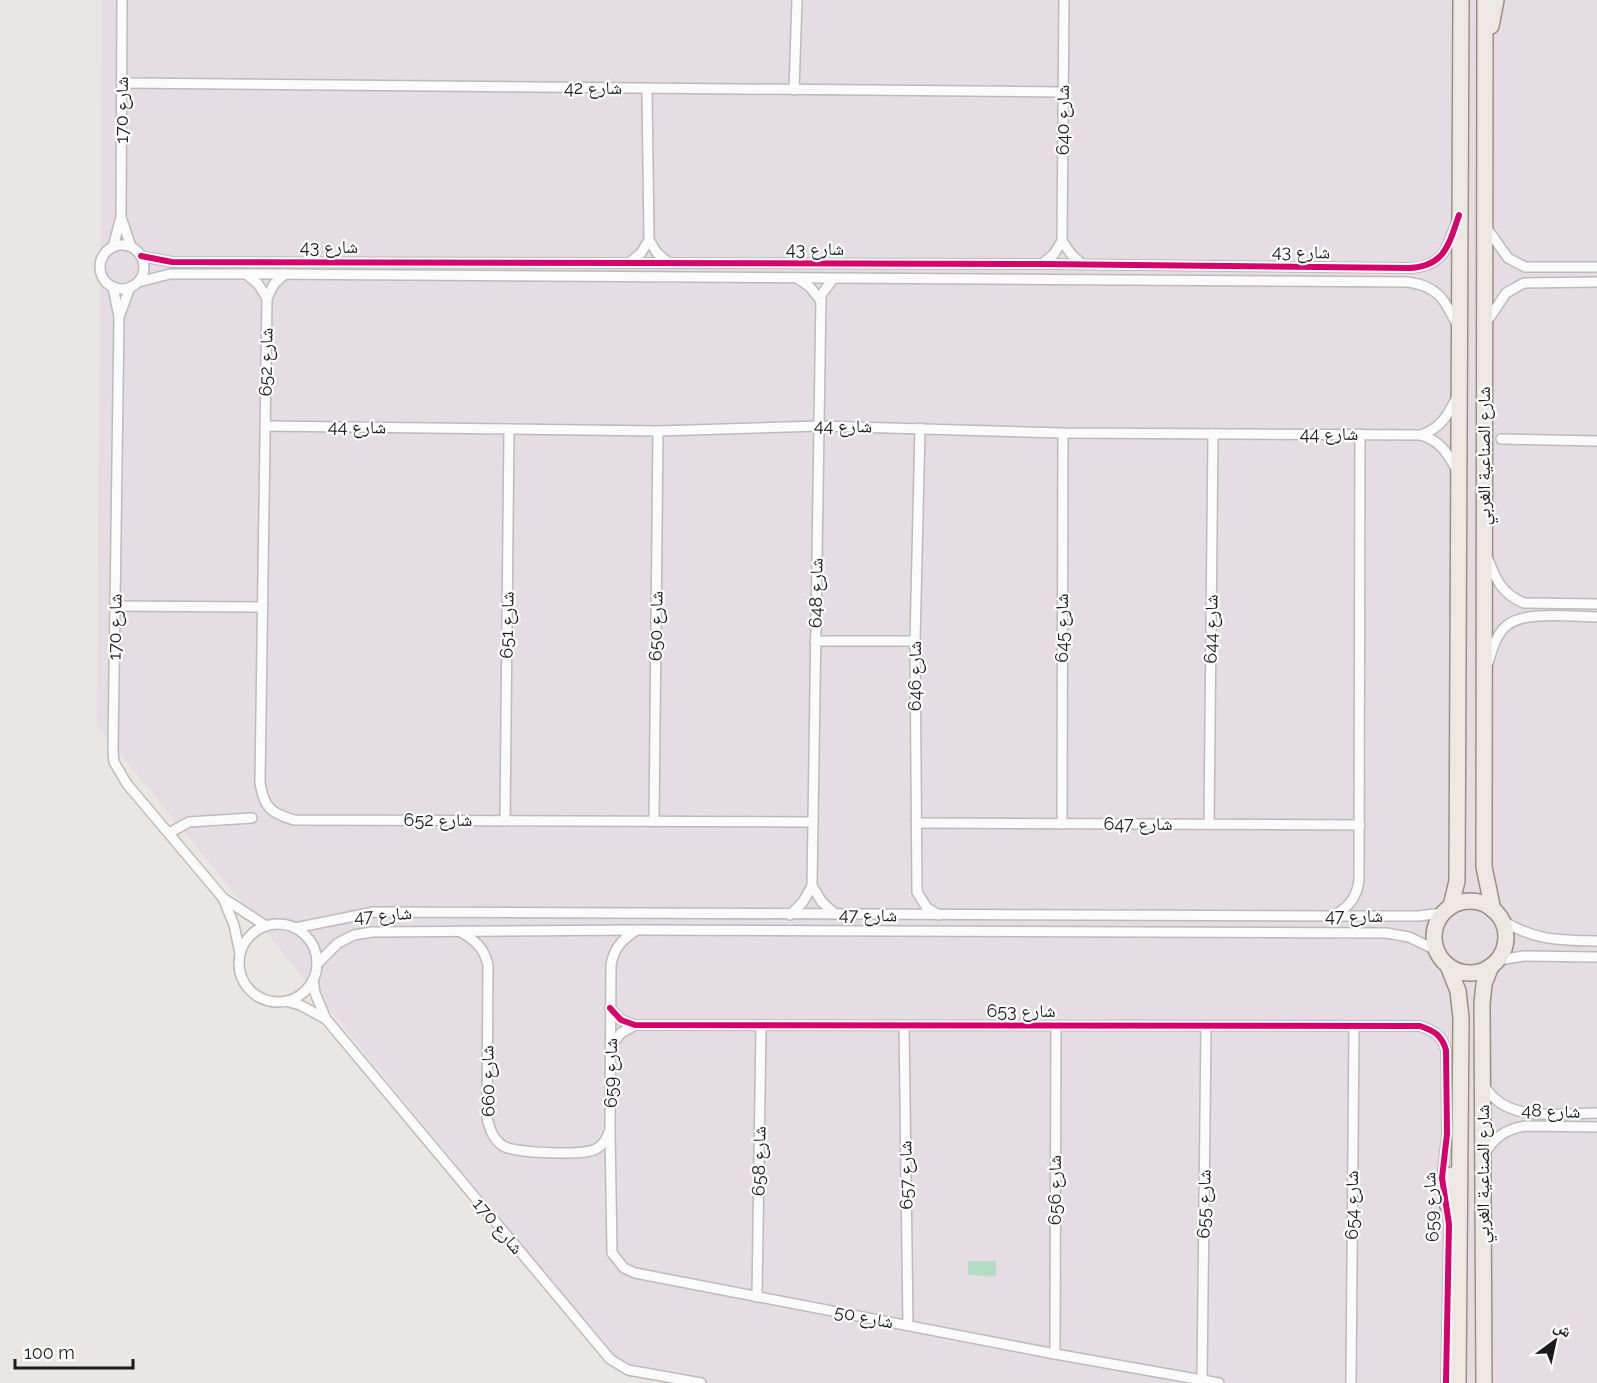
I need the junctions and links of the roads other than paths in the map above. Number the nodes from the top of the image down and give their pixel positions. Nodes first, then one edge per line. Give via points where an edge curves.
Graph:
1 (798, 0) edge
2 (1064, 0) edge
3 (1453, 0) edge
4 (1461, 0) edge
5 (1485, 0) edge
6 (1496, 0) edge
7 (122, 1) edge
8 (1461, 26) junction
9 (1484, 52) junction
10 (122, 83) junction
11 (647, 89) junction
12 (794, 90) junction
13 (1063, 92) junction
14 (1459, 215) junction
15 (121, 217) junction
16 (1484, 224) junction
17 (649, 240) junction
18 (1062, 241) junction
19 (113, 247) junction
20 (131, 247) junction
21 (141, 256) junction
22 (629, 263) junction
23 (669, 263) junction
24 (1042, 264) junction
25 (1083, 265) junction
26 (1597, 267) edge
27 (246, 274) junction
28 (285, 274) junction
29 (796, 278) junction
30 (833, 279) junction
31 (1597, 282) edge
32 (134, 285) junction
33 (113, 287) junction
34 (267, 298) junction
35 (821, 301) junction
36 (120, 317) junction
37 (1485, 325) junction
38 (1459, 330) junction
39 (1460, 392) junction
40 (265, 426) junction
41 (820, 426) junction
42 (920, 428) junction
43 (509, 429) junction
44 (658, 431) junction
45 (1063, 433) junction
46 (1213, 434) junction
47 (1360, 434) junction
48 (1421, 435) junction
49 (1501, 440) dead end
50 (1597, 441) edge
51 (1460, 476) junction
52 (1484, 548) junction
53 (1597, 604) edge
54 (115, 606) junction
55 (263, 607) junction
56 (1597, 617) edge
57 (815, 641) junction
58 (915, 641) junction
59 (1484, 677) junction
60 (252, 818) dead end
61 (505, 821) junction
62 (654, 821) junction
63 (813, 822) junction
64 (916, 823) junction
65 (1062, 824) junction
66 (1209, 824) junction
67 (1360, 825) junction
68 (169, 833) junction
69 (812, 886) junction
70 (223, 898) junction
71 (1447, 910) junction
72 (835, 914) junction
73 (790, 915) junction
74 (939, 915) junction
75 (1497, 915) junction
76 (1334, 916) junction
77 (266, 926) junction
78 (295, 928) junction
79 (636, 930) junction
80 (459, 931) junction
81 (1597, 940) edge
82 (1436, 950) junction
83 (240, 953) junction
84 (1597, 957) edge
85 (317, 963) junction
86 (1495, 963) junction
87 (1448, 966) junction
88 (313, 980) junction
89 (286, 1001) junction
90 (610, 1008) junction
91 (326, 1019) junction
92 (761, 1024) junction
93 (635, 1025) junction
94 (904, 1025) junction
95 (1056, 1026) junction
96 (1354, 1026) junction
97 (1206, 1027) junction
98 (1437, 1033) joint
99 (611, 1046) junction
100 (1482, 1081) junction
101 (1597, 1113) edge
102 (1597, 1127) edge
103 (610, 1130) junction
104 (1460, 1131) junction
105 (595, 1150) junction
106 (1482, 1157) junction
107 (612, 1158) junction
108 (1446, 1204) junction
109 (757, 1297) junction
110 (908, 1325) junction
111 (1055, 1354) junction
112 (1202, 1380) junction
113 (701, 1383) edge
114 (1219, 1383) edge
115 (1351, 1383) edge
116 (1446, 1383) edge
117 (1458, 1383) edge
118 (1484, 1383) edge

1 - 12 street
2 - 13 street, شارع 640
3 - 8 main road
4 - 8 main road, شارع الصناعية الغربي
5 - 9 main road, شارع الصناعية الغربي
6 - 9 main road
7 - 10 street, شارع 170
8 - 14 main road, شارع الصناعية الغربي
9 - 16 main road, شارع الصناعية الغربي
10 - 11 street, شارع 42
10 - 15 street, شارع 170
11 - 12 street, شارع 42
11 - 17 street
12 - 13 street, شارع 42
13 - 18 street, شارع 640
14 - 25 street, شارع 43 via 1442,255 1421,268
14 - 38 main road, شارع الصناعية الغربي
15 - 19 street, شارع 170
15 - 20 street, شارع 170
16 - 26 street via 1501,251 1516,263 1534,268
16 - 37 main road, شارع الصناعية الغربي
17 - 22 street
17 - 23 street
18 - 24 street
18 - 25 street
19 - 20 street
19 - 33 street via 101,259 100,267 106,282
20 - 21 street
21 - 22 street, شارع 43 via 172,262
21 - 32 street via 144,270
22 - 23 street, شارع 43
23 - 24 street, شارع 43
24 - 25 street, شارع 43
27 - 28 street, شارع 43
27 - 32 street, شارع 43 via 170,274
27 - 34 street
28 - 29 street, شارع 43
28 - 34 street via 273,284
29 - 30 street, شارع 43
29 - 35 street
30 - 35 street, شارع 648 via 824,289
30 - 38 street, شارع 43 via 1408,282 1436,291
31 - 37 street via 1524,283 1506,293
32 - 33 street via 125,289
32 - 36 street, شارع 170
33 - 36 street, شارع 170
34 - 40 street, شارع 652
35 - 41 street, شارع 648
36 - 54 street, شارع 170
37 - 52 main road, شارع الصناعية الغربي
38 - 39 main road, شارع الصناعية الغربي
39 - 48 street via 1444,421
39 - 51 main road, شارع الصناعية الغربي
40 - 43 street, شارع 44
40 - 55 street, شارع 652
41 - 42 street, شارع 44
41 - 44 street, شارع 44
41 - 57 street, شارع 648
42 - 45 street, شارع 44
42 - 58 street, شارع 646
43 - 44 street, شارع 44
43 - 61 street, شارع 651
44 - 62 street, شارع 650
45 - 46 street, شارع 44
45 - 65 street, شارع 645
46 - 47 street, شارع 44
46 - 66 street, شارع 644
47 - 48 street, شارع 44
47 - 67 street
48 - 51 street via 1444,448
49 - 50 street
51 - 71 main road, شارع الصناعية الغربي via 1457,881
52 - 53 street via 1498,584 1514,599 1524,603
52 - 59 main road, شارع الصناعية الغربي
54 - 55 street
54 - 68 street, شارع 170 via 114,762 127,784
55 - 61 street, شارع 652 via 260,783 267,806 294,820
56 - 59 street via 1533,616 1513,621 1498,637
57 - 58 street
57 - 63 street, شارع 648
58 - 64 street, شارع 646
59 - 75 main road, شارع الصناعية الغربي via 1484,867 1488,896
60 - 68 street via 189,822
61 - 62 street, شارع 652
62 - 63 street, شارع 652
63 - 69 street, شارع 648
64 - 65 street, شارع 647
64 - 74 street, شارع 646 via 917,891 927,908
65 - 66 street, شارع 647
66 - 67 street, شارع 647
67 - 76 street via 1358,890 1351,903
68 - 70 street, شارع 170
69 - 72 street
69 - 73 street
70 - 77 street, شارع 170
70 - 83 street, شارع 170
71 - 75 main road via 1462,902 1473,902 1483,904
71 - 76 street, شارع 47 via 1418,916
71 - 82 main road via 1435,927
72 - 73 street, شارع 47
72 - 74 street, شارع 47
73 - 78 street, شارع 47 via 374,912
74 - 76 street, شارع 47
75 - 81 street via 1531,936
75 - 86 main road via 1505,940
77 - 78 street
77 - 83 street via 249,936
78 - 85 street via 309,939
79 - 80 street, شارع 47
79 - 82 street, شارع 47 via 1386,933 1409,937
79 - 90 street, شارع 659 via 613,954
80 - 85 street, شارع 47 via 354,935 338,943
80 - 105 street, شارع 660 via 482,949 488,965 487,1118 494,1138 516,1151
82 - 87 main road
83 - 89 street via 240,973 250,990 267,1000
84 - 86 street via 1524,956
85 - 88 street
86 - 87 main road via 1470,973
86 - 100 main road, شارع الصناعية الغربي via 1482,994
87 - 104 main road, شارع الصناعية الغربي via 1460,1005
88 - 89 street via 297,997
88 - 91 street, شارع 170
89 - 91 street, شارع 170
90 - 93 street via 621,1020
90 - 99 street, شارع 659
91 - 113 street, شارع 170 via 610,1359 628,1370
92 - 93 street, شارع 653
92 - 94 street, شارع 653
92 - 109 street, شارع 658
93 - 99 street via 621,1033
94 - 95 street, شارع 653
94 - 110 street, شارع 657
95 - 97 street, شارع 653
95 - 111 street, شارع 656
96 - 97 street, شارع 653
96 - 98 street, شارع 653 via 1420,1026
96 - 115 street, شارع 654
97 - 112 street, شارع 655
98 - 108 street, شارع 659 via 1446,1050 1447,1134 1442,1178
99 - 103 street, شارع 659
100 - 101 street, شارع 48 via 1495,1100 1516,1111
100 - 106 main road, شارع الصناعية الغربي
102 - 106 street, شارع 48 via 1515,1127 1495,1138
103 - 105 street, شارع 659
103 - 107 street, شارع 50
104 - 108 main road
104 - 117 main road, شارع الصناعية الغربي
105 - 107 street
106 - 118 main road, شارع الصناعية الغربي
107 - 109 street, شارع 50 via 610,1244 617,1262 635,1273
108 - 116 street, شارع 659
109 - 110 street, شارع 50
110 - 111 street, شارع 50
111 - 112 street, شارع 50
112 - 114 street, شارع 50

